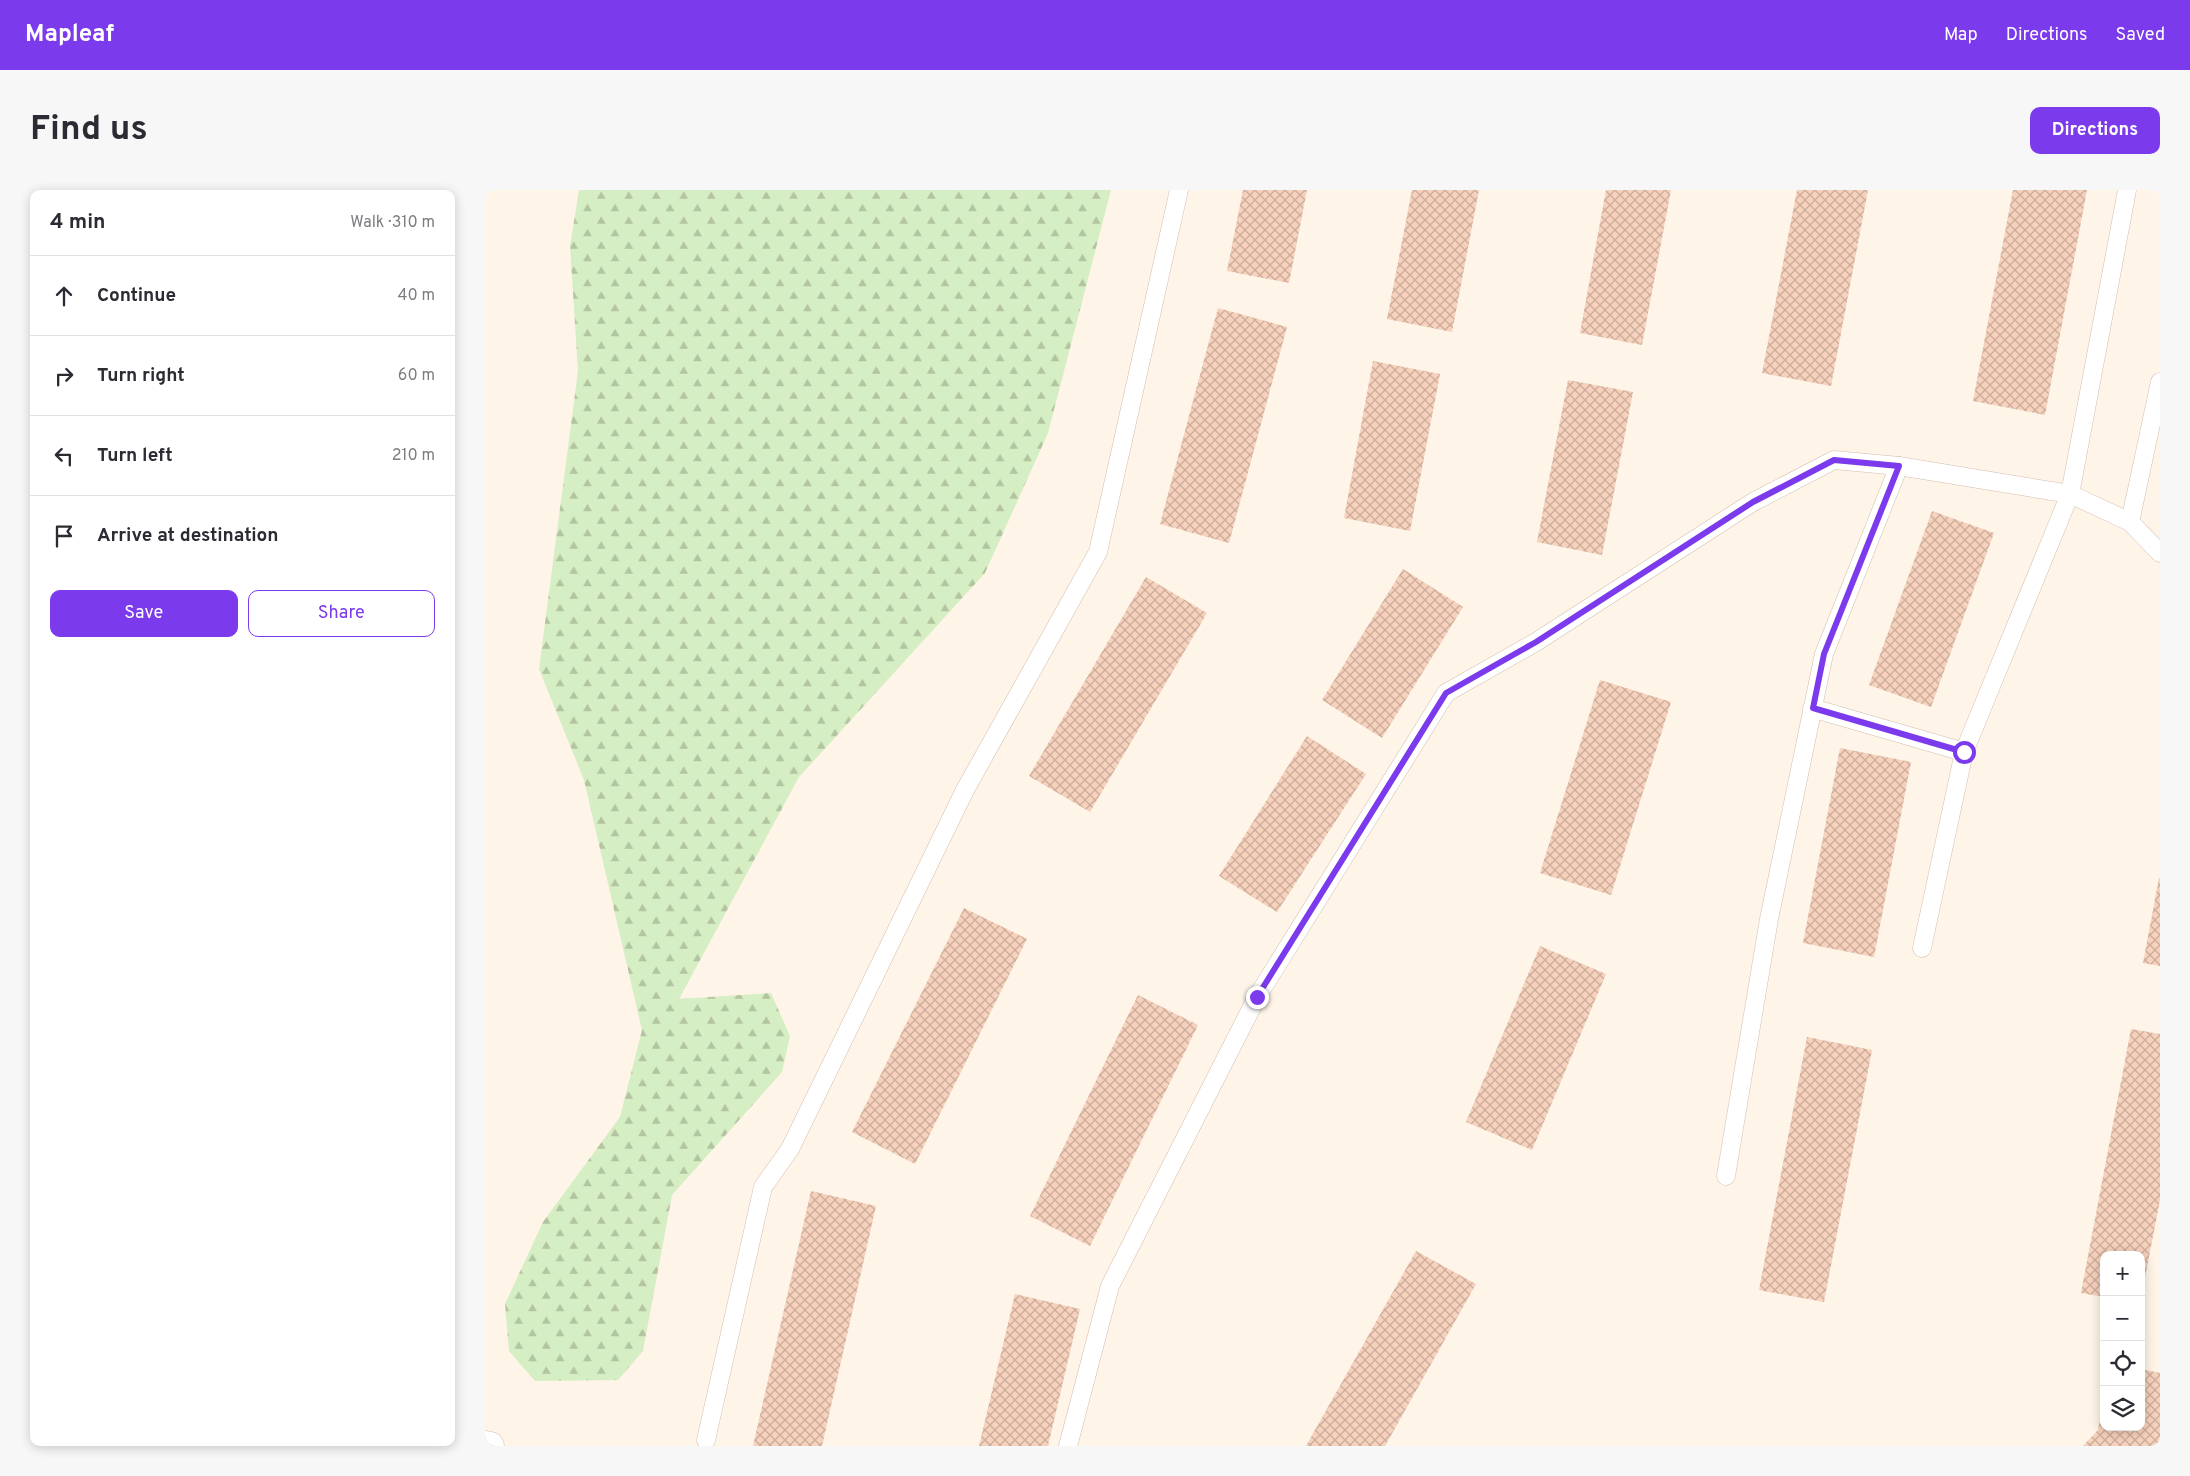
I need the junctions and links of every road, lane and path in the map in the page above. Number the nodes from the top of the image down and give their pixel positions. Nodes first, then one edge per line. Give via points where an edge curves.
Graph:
1 (1179, 190) edge
2 (2127, 190) edge
3 (2160, 382) edge
4 (1899, 466) junction
5 (2070, 494) junction
6 (2130, 522) junction
7 (2160, 553) edge
8 (1813, 708) junction
9 (1964, 752) junction
10 (1923, 948) dead end
11 (1726, 1176) dead end
12 (706, 1440) dead end
13 (485, 1445) edge
14 (490, 1446) edge
15 (1068, 1446) edge

1 - 12 lane via 1098,552 965,790 791,1149 763,1186
2 - 5 lane
3 - 6 lane
4 - 5 lane
4 - 8 lane via 1824,654
4 - 15 lane via 1834,460 1753,502 1536,642 1446,693 1257,997 1114,1277
5 - 6 lane
5 - 9 lane
6 - 7 lane
8 - 9 lane
8 - 11 lane via 1769,920
9 - 10 lane
13 - 14 street

